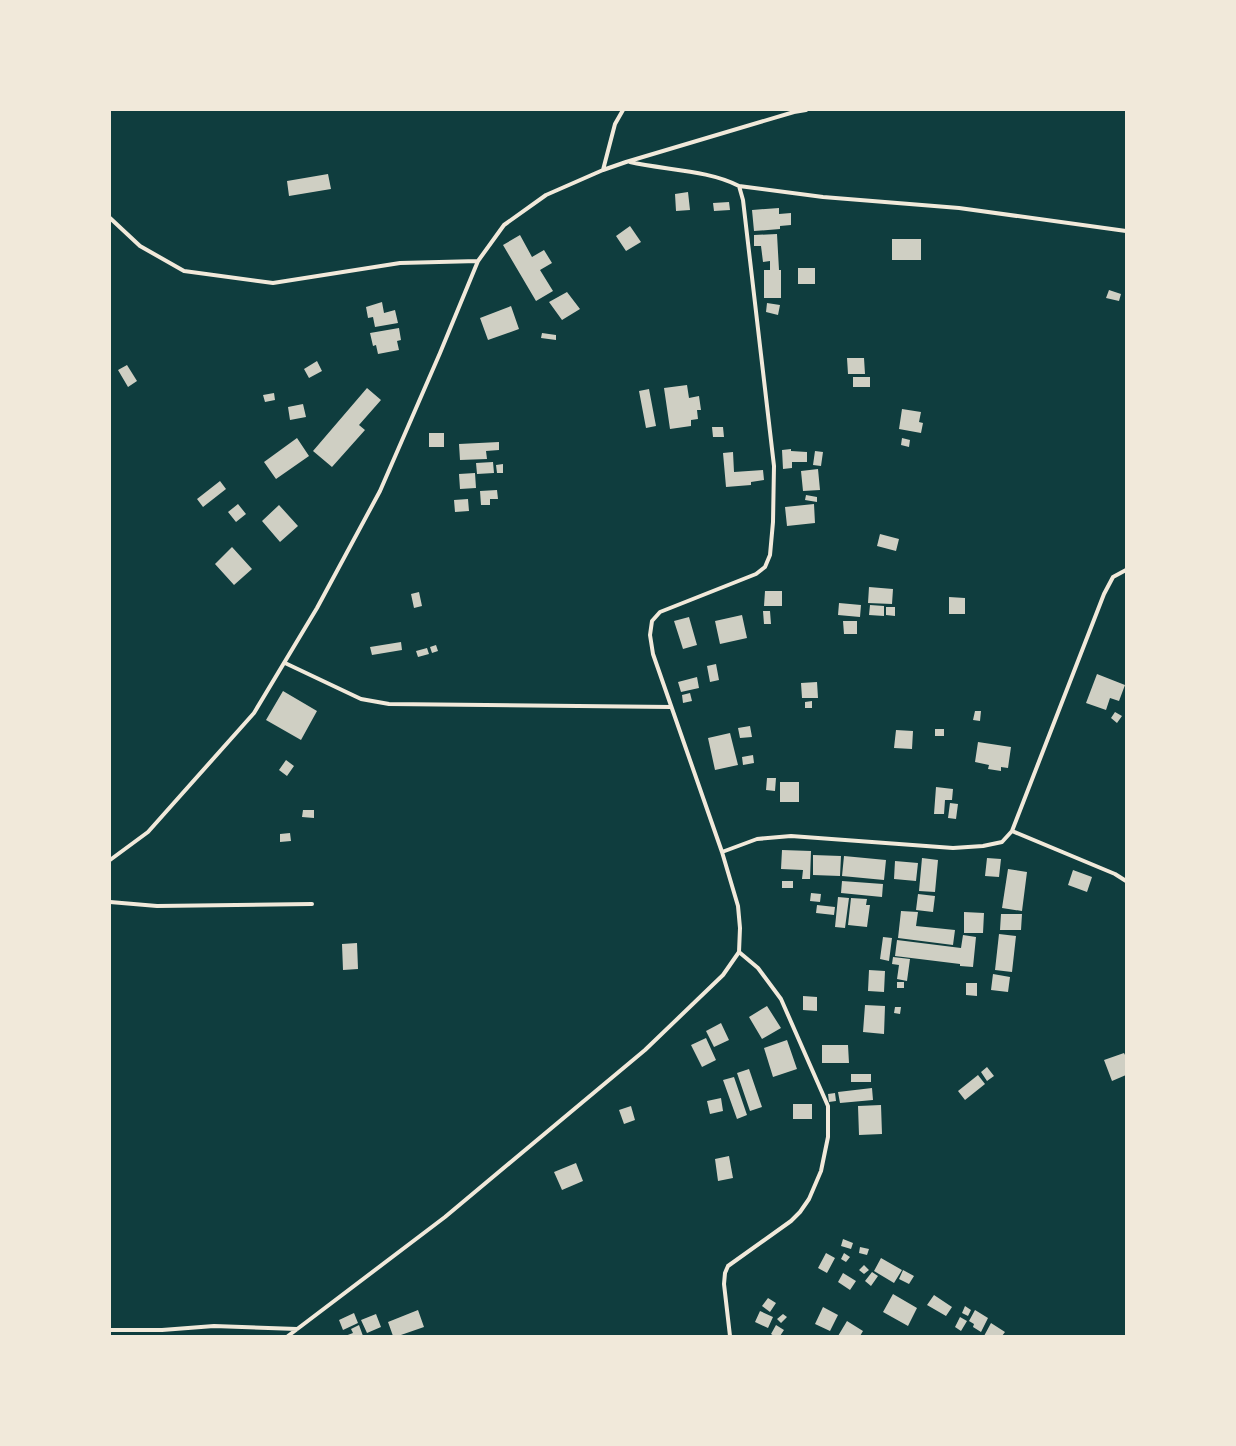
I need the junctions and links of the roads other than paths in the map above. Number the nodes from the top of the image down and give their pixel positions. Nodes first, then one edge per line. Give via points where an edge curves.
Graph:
1 (623, 110) edge
2 (806, 110) edge
3 (626, 162) junction
4 (603, 170) junction
5 (739, 186) junction
6 (110, 218) edge
7 (1126, 231) edge
8 (478, 261) junction
9 (1126, 570) edge
10 (285, 663) junction
11 (671, 707) junction
12 (1012, 831) junction
13 (722, 852) junction
14 (110, 860) edge
15 (1126, 881) edge
16 (110, 902) edge
17 (312, 904) dead end
18 (739, 952) junction
19 (297, 1329) junction
20 (110, 1330) edge
21 (288, 1336) edge
22 (730, 1336) edge

1 - 4 street via 615,124
2 - 3 street
3 - 4 street
3 - 5 street via 707,175
4 - 8 street via 546,196 504,225
5 - 7 street via 823,197 959,208
5 - 11 street via 743,200 774,466 770,555 766,567 756,574 660,612 652,620 650,635 653,654
6 - 8 street via 140,246 184,271 273,283 400,263
8 - 10 street via 380,491
9 - 12 street via 1113,577 1104,594
10 - 11 street via 361,699 389,704
10 - 14 street via 254,712 198,776 148,832
11 - 13 street
12 - 13 street via 1002,842 983,846 953,848 791,836 756,839
12 - 15 street
13 - 18 street via 738,906
16 - 17 street via 157,906
18 - 19 street via 723,975 645,1050 445,1217
18 - 22 street via 758,968 781,999 828,1106 828,1137 821,1171 809,1199 800,1212 728,1266 724,1284
19 - 20 street via 214,1326
19 - 21 street

